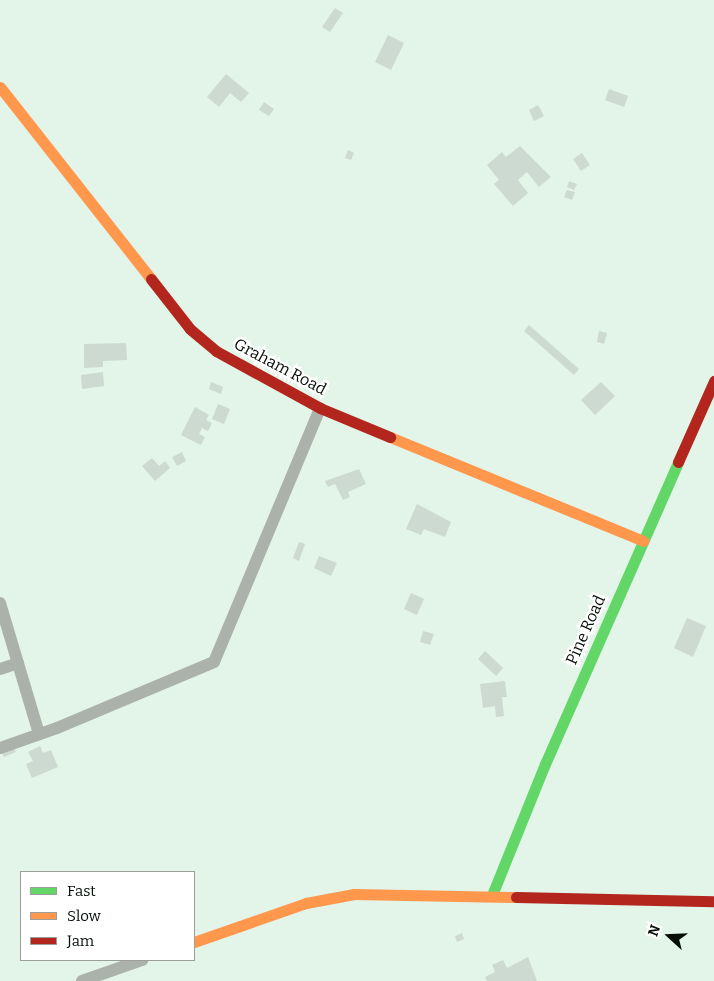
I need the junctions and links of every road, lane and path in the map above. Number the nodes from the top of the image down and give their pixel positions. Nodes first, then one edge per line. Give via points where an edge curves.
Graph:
1 (0, 87) edge
2 (714, 381) edge
3 (320, 408) junction
4 (644, 542) junction
5 (0, 603) edge
6 (18, 663) junction
7 (0, 669) edge
8 (39, 734) junction
9 (0, 748) edge
10 (492, 895) junction
11 (714, 901) edge
12 (195, 942) edge
13 (139, 961) edge
14 (82, 981) edge

1 - 3 street, Graham Road via 190,329 244,369
2 - 4 street, Pine Road
3 - 4 street, Graham Road
3 - 8 street via 214,662
4 - 10 street, Pine Road
5 - 6 street
6 - 7 street
6 - 8 street
8 - 9 street
10 - 11 street
10 - 12 street via 378,892 328,898
13 - 14 street

